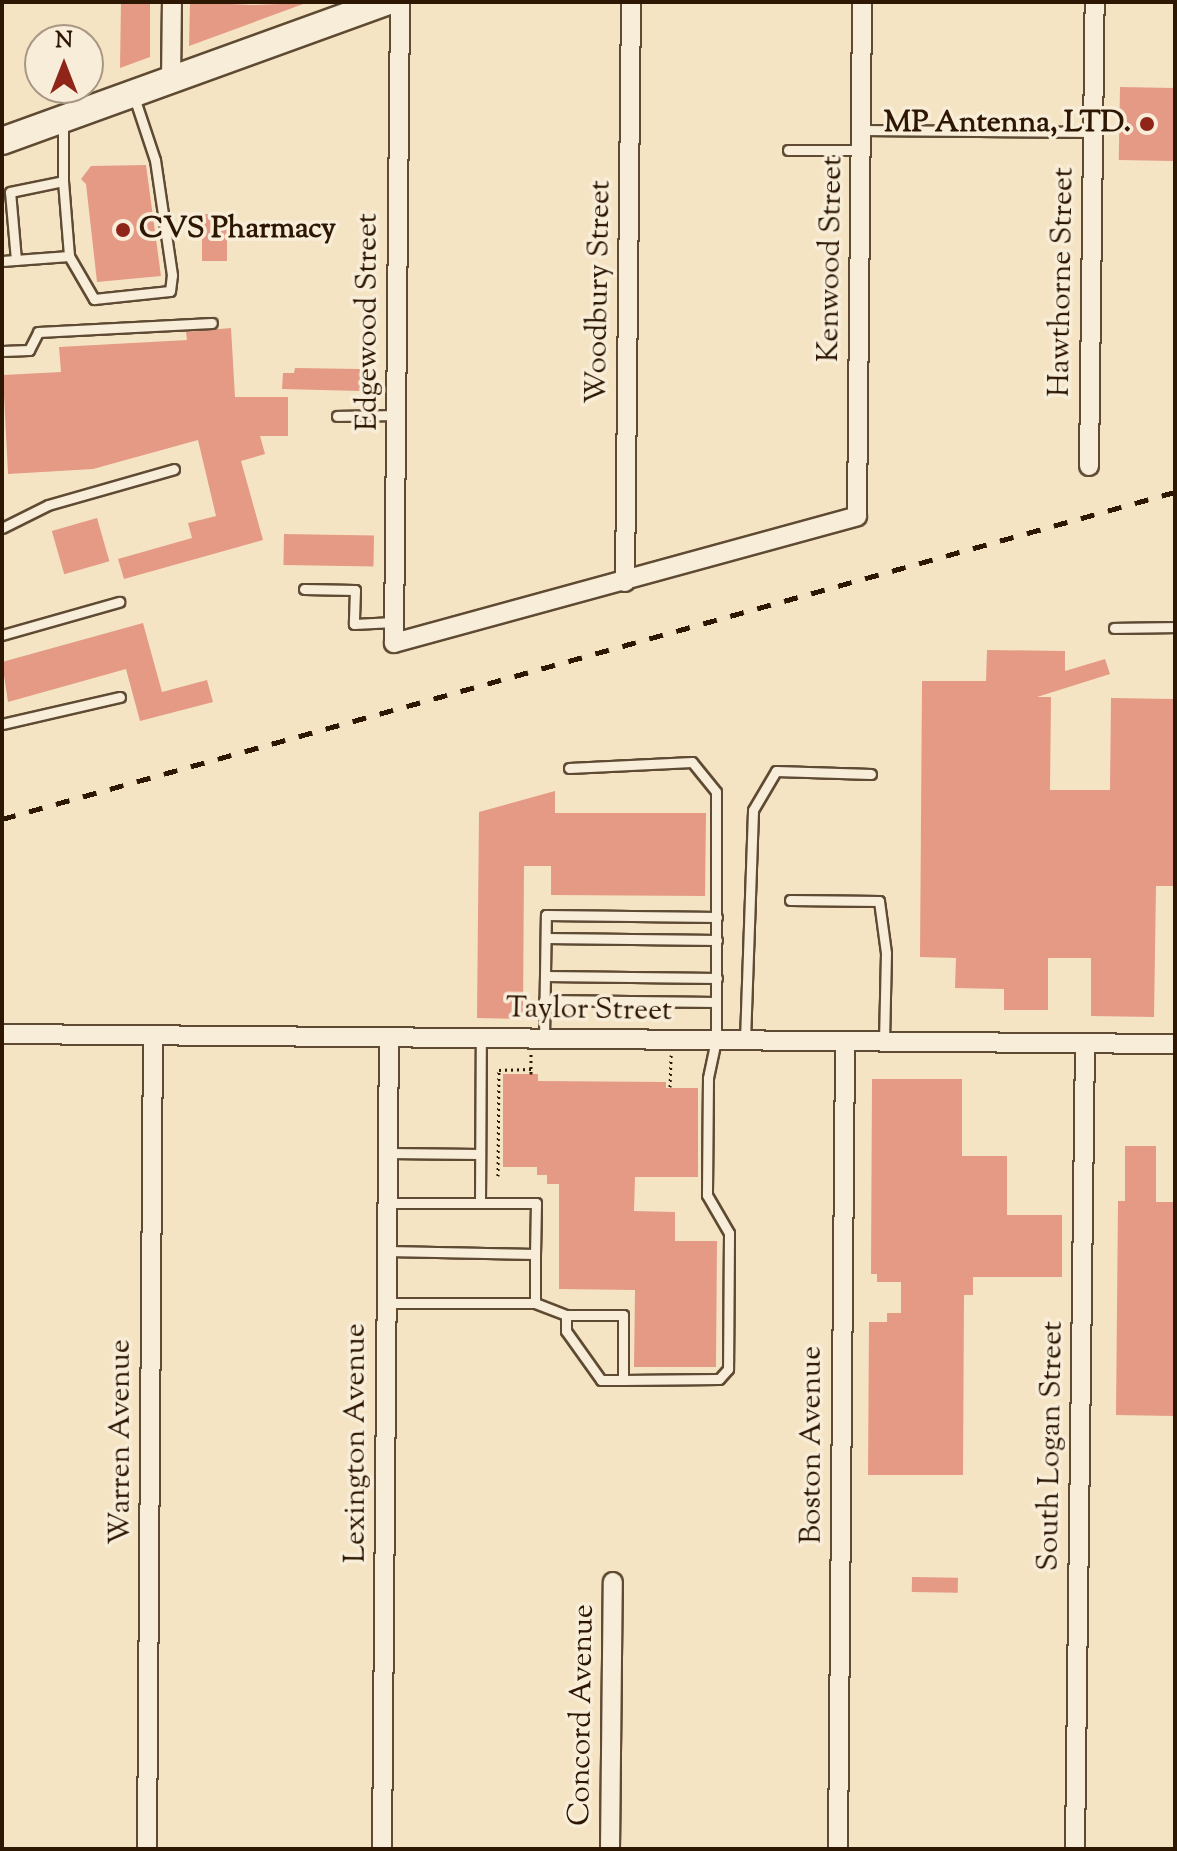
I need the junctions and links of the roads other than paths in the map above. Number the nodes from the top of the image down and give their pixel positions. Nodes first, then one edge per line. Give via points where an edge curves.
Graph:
1 (172, 2) edge
2 (386, 2) edge
3 (400, 2) edge
4 (631, 2) edge
5 (862, 2) edge
6 (1095, 2) edge
7 (171, 81) junction
8 (133, 95) junction
9 (63, 120) junction
10 (861, 130) junction
11 (1093, 132) junction
12 (2, 141) edge
13 (788, 150) dead end
14 (861, 150) junction
15 (63, 181) junction
16 (69, 256) junction
17 (16, 260) junction
18 (2, 261) edge
19 (212, 323) dead end
20 (2, 351) edge
21 (396, 415) junction
22 (337, 416) dead end
23 (1089, 466) dead end
24 (174, 469) dead end
25 (2, 528) edge
26 (625, 582) junction
27 (304, 589) dead end
28 (119, 602) dead end
29 (394, 622) junction
30 (1175, 627) edge
31 (1114, 628) dead end
32 (2, 635) edge
33 (120, 697) dead end
34 (2, 724) edge
35 (569, 768) dead end
36 (871, 774) dead end
37 (790, 900) dead end
38 (717, 917) junction
39 (546, 938) junction
40 (717, 940) junction
41 (545, 976) junction
42 (717, 978) junction
43 (544, 1000) junction
44 (716, 1002) junction
45 (2, 1034) edge
46 (153, 1035) junction
47 (389, 1037) junction
48 (481, 1038) junction
49 (544, 1038) junction
50 (716, 1040) junction
51 (745, 1040) junction
52 (845, 1041) junction
53 (884, 1041) junction
54 (1085, 1043) junction
55 (1175, 1044) edge
56 (388, 1153) junction
57 (479, 1154) junction
58 (388, 1203) junction
59 (480, 1203) junction
60 (387, 1251) junction
61 (535, 1254) junction
62 (387, 1303) junction
63 (535, 1303) junction
64 (566, 1315) junction
65 (623, 1380) junction
66 (613, 1582) dead end
67 (147, 1849) edge
68 (382, 1849) edge
69 (610, 1849) edge
70 (838, 1849) edge
71 (1075, 1849) edge

1 - 7 street
2 - 7 main road
3 - 21 street, Edgewood Street
4 - 26 street, Woodbury Street
5 - 10 street, Kenwood Street
6 - 11 street, Hawthorne Street
7 - 8 main road
8 - 9 main road
8 - 16 lane via 155,160 170,291 94,299
9 - 12 main road
9 - 15 lane
10 - 11 lane
10 - 14 street, Kenwood Street
11 - 23 street, Hawthorne Street
13 - 14 lane
14 - 26 street, Kenwood Street via 857,516
15 - 16 lane
15 - 17 lane via 10,192
16 - 17 lane
17 - 18 lane
19 - 20 lane via 38,332 29,350
21 - 22 lane
21 - 29 street, Edgewood Street
24 - 25 lane via 48,505
26 - 29 street, Edgewood Street via 394,643
27 - 29 lane via 355,590 354,624
28 - 32 lane
30 - 31 lane
33 - 34 lane
35 - 38 lane via 668,759 692,762 716,792
36 - 51 lane via 776,771 753,810
37 - 53 lane via 879,901 886,953
38 - 39 lane via 546,915
38 - 40 lane
39 - 40 lane
39 - 41 lane
40 - 42 lane
41 - 42 lane
41 - 43 lane
42 - 44 lane
43 - 44 lane
43 - 49 lane
44 - 50 lane
45 - 46 street, Taylor Street
46 - 47 street, Taylor Street
46 - 67 street, Warren Avenue
47 - 48 street, Taylor Street
47 - 56 street, Lexington Avenue
48 - 49 street, Taylor Street
48 - 57 lane
49 - 50 street, Taylor Street
50 - 51 street, Taylor Street
50 - 65 lane via 708,1078 707,1195 729,1233 728,1369 719,1379
51 - 52 street, Taylor Street
52 - 53 street, Taylor Street
52 - 70 street, Boston Avenue
53 - 54 street, Taylor Street
54 - 55 street, Taylor Street
54 - 71 street, South Logan Street
56 - 57 lane
56 - 58 street, Lexington Avenue
57 - 59 lane
58 - 59 lane
58 - 60 street, Lexington Avenue
59 - 61 lane via 536,1203
60 - 61 lane
60 - 62 street, Lexington Avenue
61 - 63 lane
62 - 63 lane
62 - 68 street, Lexington Avenue
63 - 64 lane
64 - 65 lane via 566,1331 601,1380
64 - 65 lane via 623,1315
66 - 69 street, Concord Avenue

